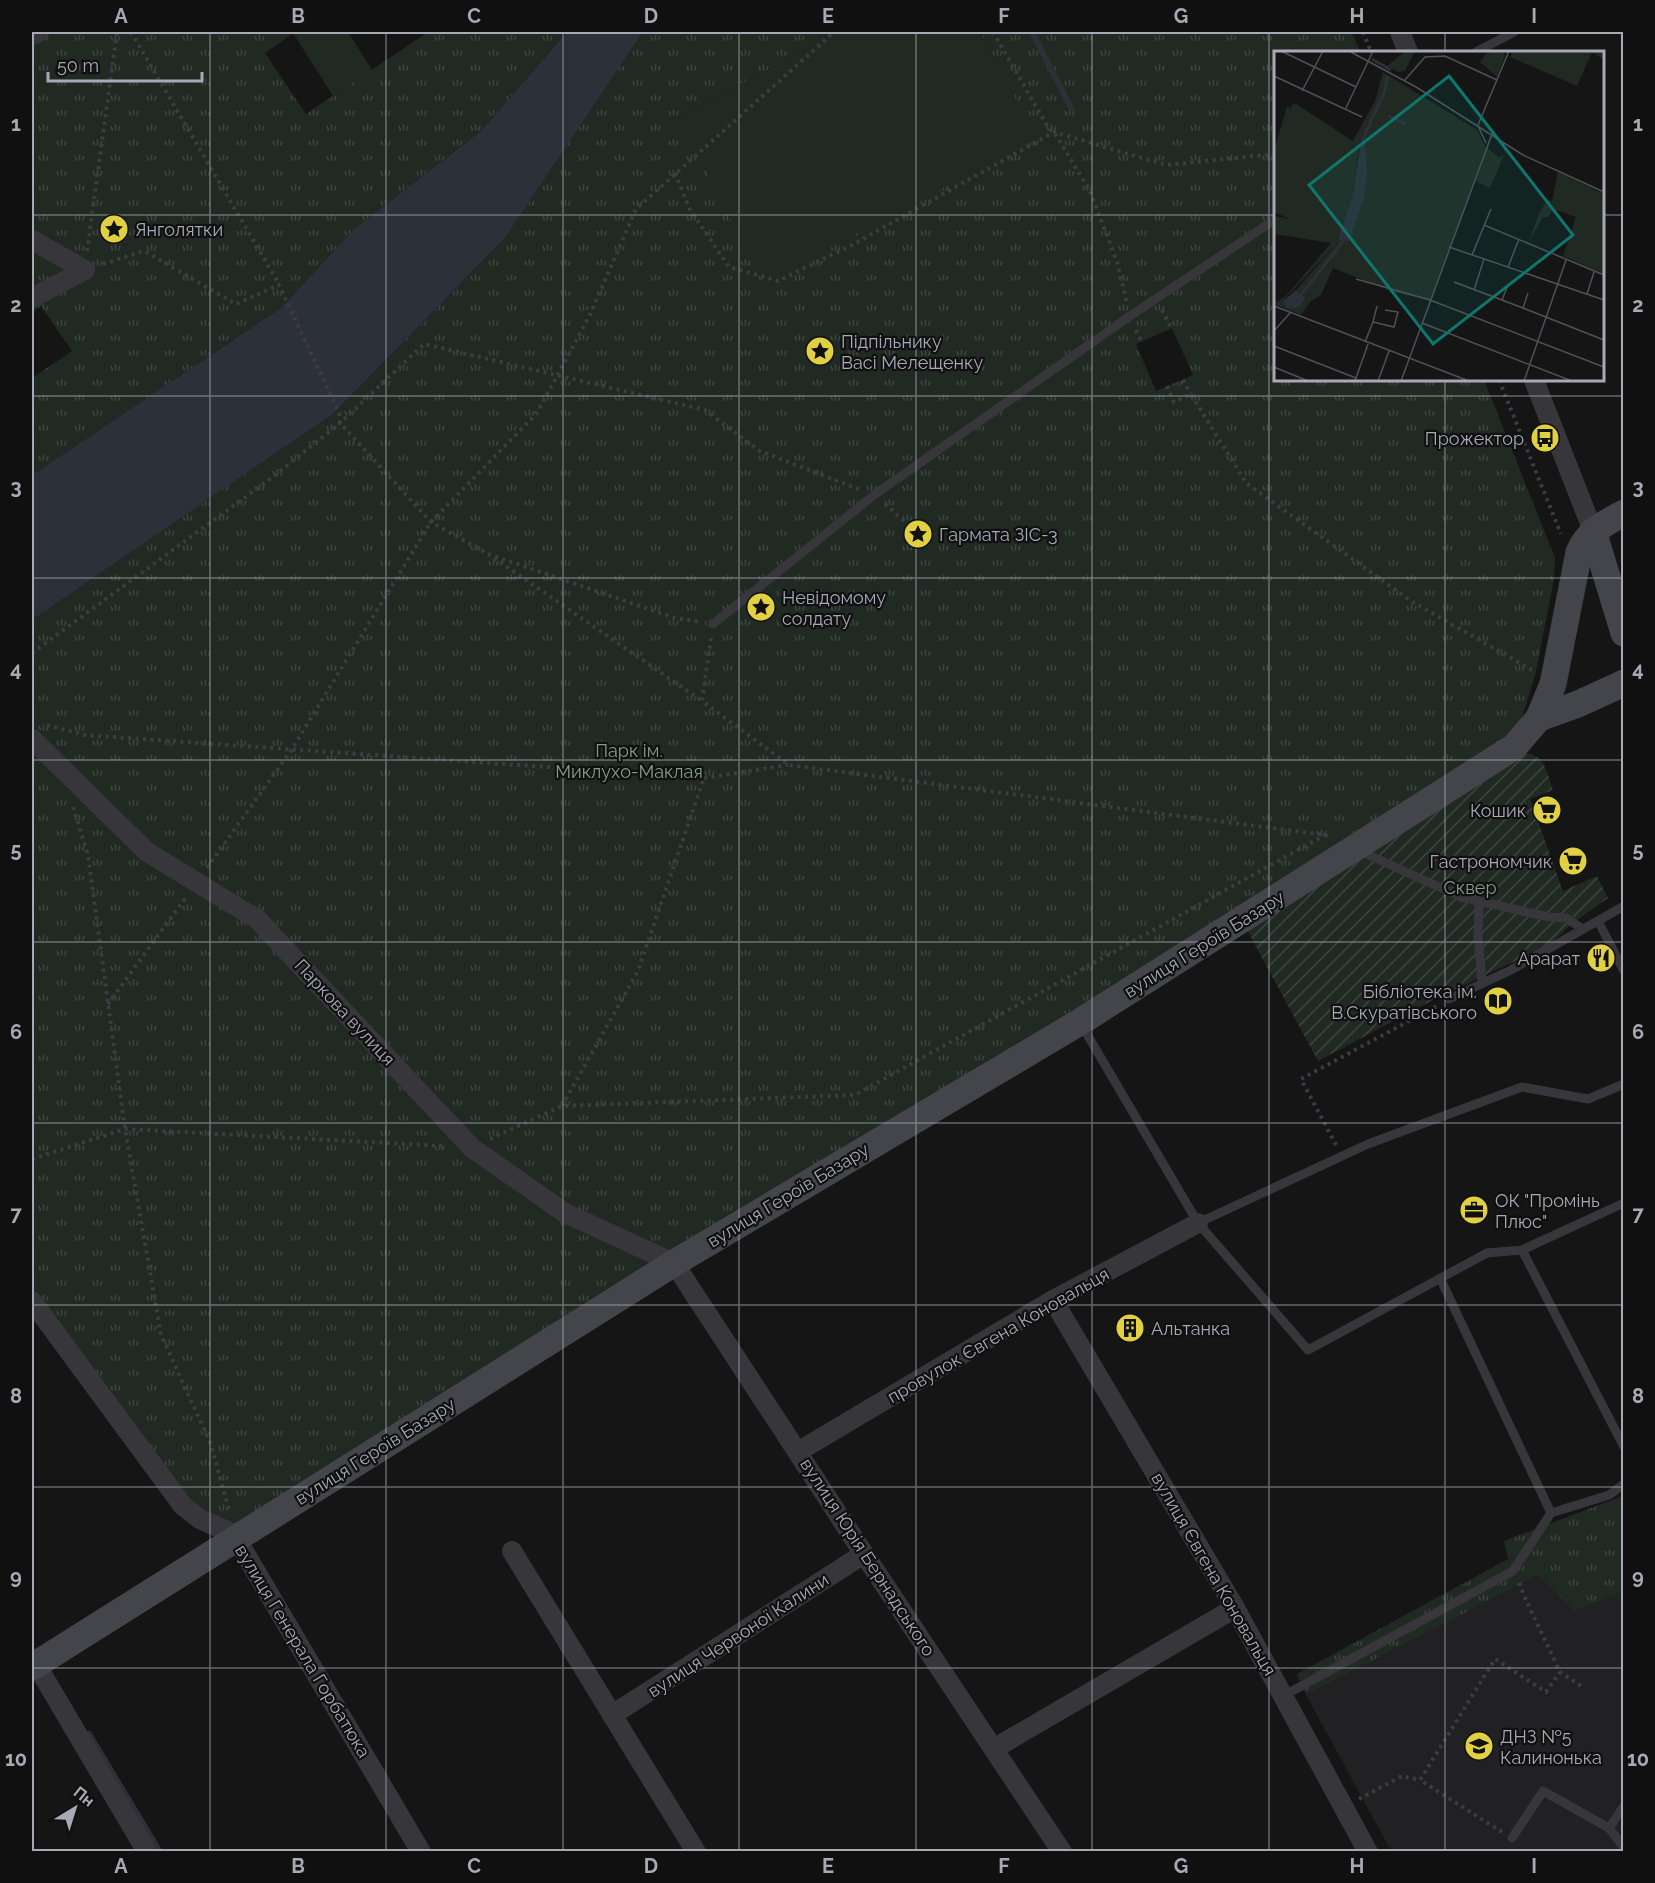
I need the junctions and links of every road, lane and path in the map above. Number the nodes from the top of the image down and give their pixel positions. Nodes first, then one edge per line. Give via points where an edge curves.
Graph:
1 (39, 32) edge
2 (117, 32) edge
3 (131, 32) edge
4 (834, 32) edge
5 (993, 32) edge
6 (1363, 32) edge
7 (1400, 32) edge
8 (1514, 32) edge
9 (32, 35) edge
10 (1371, 51) edge
11 (1408, 51) edge
12 (1478, 51) edge
13 (1054, 132) junction
14 (1274, 154) edge
15 (675, 173) junction
16 (1274, 220) edge
17 (32, 240) edge
18 (85, 270) junction
19 (279, 285) junction
20 (32, 298) edge
21 (1163, 311) dead end
22 (1130, 316) junction
23 (1171, 328) dead end
24 (1135, 329) dead end
25 (1141, 341) dead end
26 (557, 376) junction
27 (1182, 380) dead end
28 (1499, 381) edge
29 (1534, 381) edge
30 (1167, 386) dead end
31 (1191, 394) junction
32 (340, 423) junction
33 (874, 495) junction
34 (1623, 513) edge
35 (431, 522) junction
36 (1593, 531) junction
37 (918, 534) dead end
38 (488, 554) junction
39 (1576, 571) junction
40 (713, 624) junction
41 (1623, 633) edge
42 (32, 653) edge
43 (1623, 682) edge
44 (1553, 684) junction
45 (702, 701) junction
46 (1539, 718) junction
47 (37, 731) edge
48 (292, 749) junction
49 (789, 765) junction
50 (704, 778) junction
51 (70, 800) dead end
52 (1325, 835) junction
53 (1353, 848) junction
54 (197, 882) junction
55 (1479, 901) junction
56 (1623, 906) edge
57 (1598, 921) junction
58 (1583, 929) junction
59 (1623, 971) edge
60 (1482, 983) junction
61 (1449, 999) joint
62 (108, 1004) junction
63 (1080, 1022) junction
64 (1623, 1084) edge
65 (562, 1106) junction
66 (124, 1129) junction
67 (472, 1148) junction
68 (1342, 1156) junction
69 (32, 1159) edge
70 (1623, 1203) edge
71 (1198, 1223) junction
72 (1522, 1251) junction
73 (674, 1263) junction
74 (1440, 1278) junction
75 (1053, 1300) junction
76 (32, 1301) edge
77 (1623, 1447) edge
78 (799, 1451) junction
79 (1623, 1484) edge
80 (1551, 1513) junction
81 (236, 1538) junction
82 (512, 1551) dead end
83 (864, 1554) junction
84 (1514, 1571) junction
85 (1235, 1608) junction
86 (34, 1665) edge
87 (1560, 1672) junction
88 (1581, 1686) dead end
89 (1283, 1696) junction
90 (612, 1715) junction
91 (995, 1748) junction
92 (1420, 1780) junction
93 (1623, 1806) edge
94 (1344, 1808) junction
95 (1609, 1828) junction
96 (1512, 1838) joint
97 (1623, 1848) edge
98 (147, 1851) edge
99 (421, 1851) edge
100 (696, 1851) edge
101 (1062, 1851) edge
102 (1368, 1851) edge

1 - 9 street
2 - 18 path
3 - 19 path
4 - 15 path
5 - 13 path
6 - 10 path
7 - 11 street
8 - 12 lane
13 - 14 path via 1166,165
13 - 15 path via 852,245 778,281 729,267 689,208
13 - 22 path via 1090,191 1117,262
15 - 26 path via 636,209 590,315
16 - 22 lane
17 - 18 street
18 - 19 path via 144,251 236,304
18 - 20 street
19 - 32 path via 339,412
21 - 23 path
22 - 33 lane
24 - 25 path
26 - 32 path via 424,344
26 - 33 path via 705,410 760,451
26 - 35 path via 537,413
27 - 31 path
28 - 39 path
29 - 36 street
30 - 31 path via 1174,402
31 - 44 path via 1246,483 1411,601
32 - 35 path
32 - 42 path
33 - 37 path
33 - 40 lane
34 - 36 street
35 - 38 path
35 - 48 path
36 - 39 street via 1582,546
36 - 41 street
38 - 40 path via 675,618
38 - 45 path
39 - 44 street
40 - 45 path
43 - 46 street
44 - 46 street
45 - 49 path
46 - 53 street, вулиця Героїв Базару via 1514,747
47 - 48 path
47 - 54 street, Паркова вулиця via 147,852
48 - 50 path
48 - 54 path
49 - 50 path
49 - 52 path
50 - 65 path via 638,971
51 - 62 path via 88,855
52 - 53 path
52 - 65 path via 855,1095
53 - 55 lane via 1461,897
53 - 63 street, вулиця Героїв Базару
54 - 62 path
54 - 67 street, Паркова вулиця via 257,919
55 - 58 lane via 1566,918
55 - 60 lane
56 - 57 lane
57 - 58 lane
57 - 59 lane
58 - 60 lane
60 - 61 lane
61 - 68 path via 1301,1078
62 - 66 path
63 - 71 lane
63 - 73 street, вулиця Героїв Базару
64 - 68 lane via 1588,1100 1522,1087
65 - 67 path
66 - 67 path
66 - 69 path
66 - 81 path via 161,1335 210,1442
67 - 73 street, Паркова вулиця via 565,1214
68 - 71 lane
70 - 72 lane
71 - 74 lane via 1308,1350
71 - 75 street, провулок Євгена Коновальця
72 - 74 lane via 1487,1253
72 - 77 lane
73 - 78 street, вулиця Юрія Бернадського
73 - 81 street, вулиця Героїв Базару
74 - 80 lane
75 - 78 street, провулок Євгена Коновальця
75 - 85 street, вулиця Євгена Коновальця
76 - 81 street, вулиця Генерала Горбатюка via 178,1500 200,1519
78 - 83 street, вулиця Юрія Бернадського
79 - 80 lane via 1609,1495
80 - 84 lane
81 - 86 street, вулиця Героїв Базару
81 - 99 street, вулиця Генерала Горбатюка
82 - 90 street
83 - 90 street, вулиця Червоної Калини
83 - 91 street, вулиця Юрія Бернадського
84 - 87 path
84 - 89 lane
85 - 89 street, вулиця Євгена Коновальця
85 - 91 street
86 - 98 street
87 - 88 path
87 - 92 path via 1546,1692 1495,1659
89 - 94 street, вулиця Євгена Коновальця
90 - 100 street
91 - 101 street, вулиця Юрія Бернадського
92 - 94 path via 1402,1776
92 - 96 path
93 - 95 lane
94 - 102 street, вулиця Євгена Коновальця
95 - 96 lane via 1543,1791
95 - 97 lane

